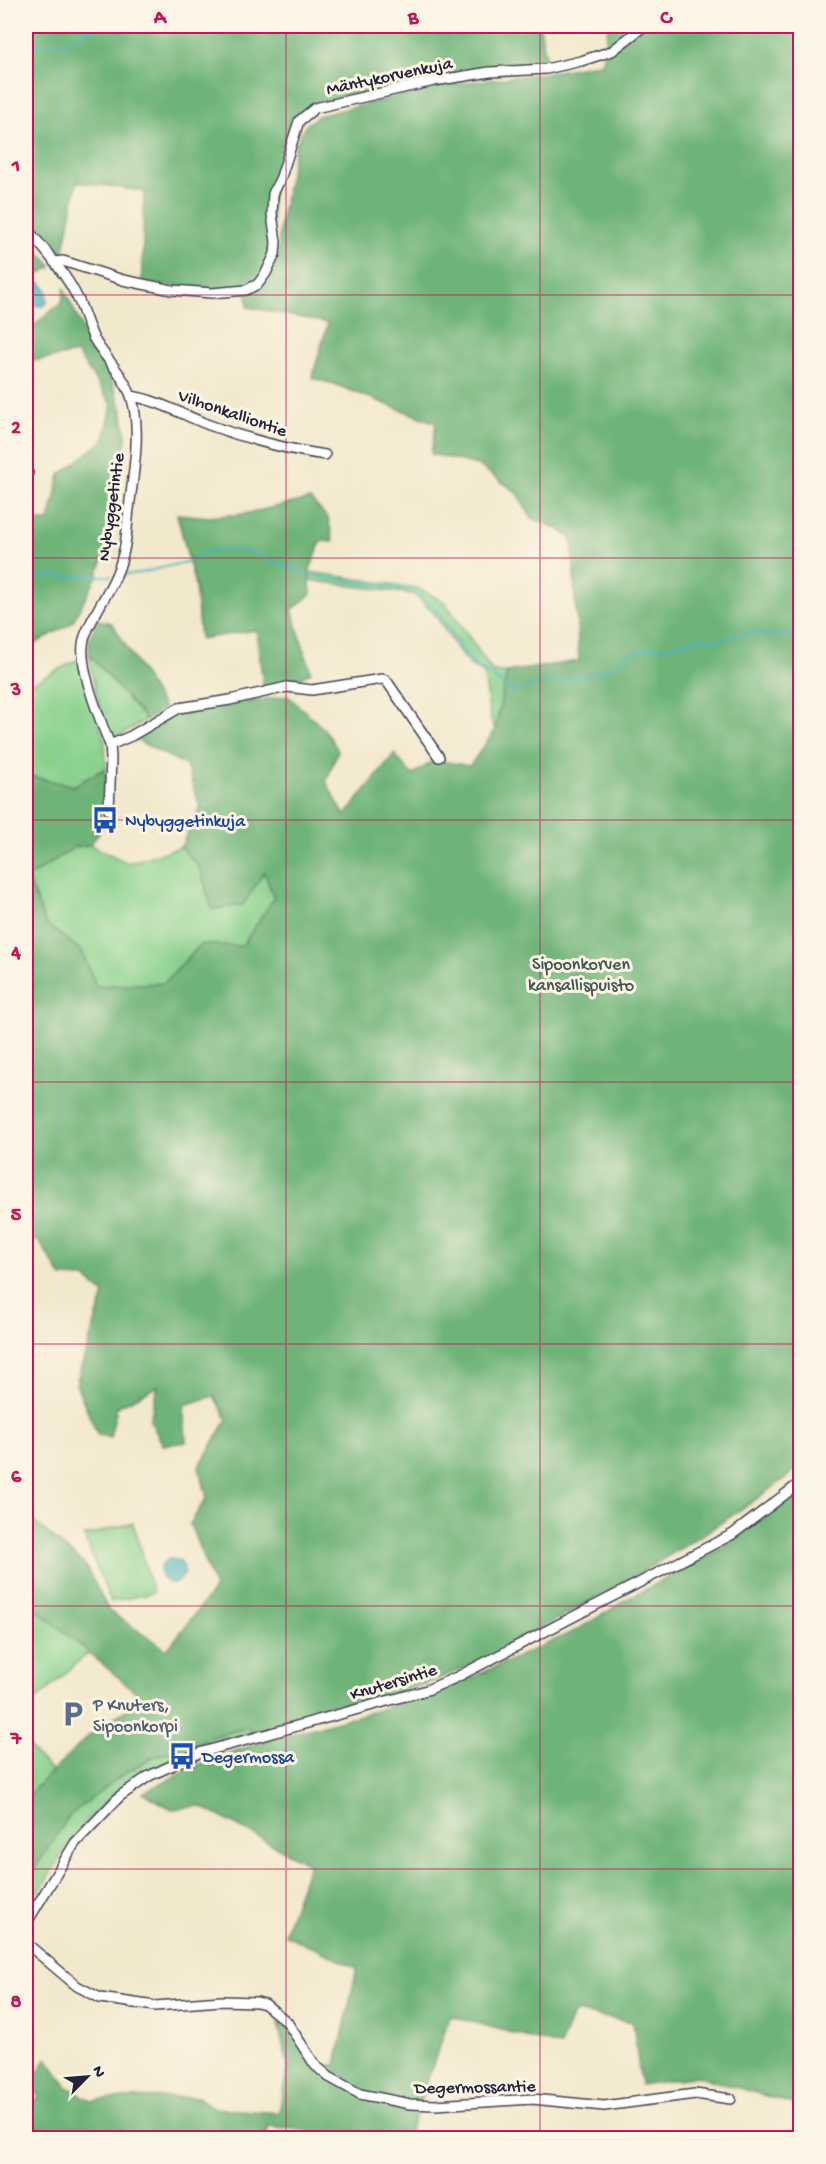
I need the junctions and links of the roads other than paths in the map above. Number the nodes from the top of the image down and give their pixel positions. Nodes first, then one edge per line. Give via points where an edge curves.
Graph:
1 (644, 26) edge
2 (26, 228) edge
3 (54, 262) junction
4 (131, 396) junction
5 (325, 455) dead end
6 (110, 745) junction
7 (439, 758) dead end
8 (109, 810) dead end
9 (801, 1483) edge
10 (26, 1924) edge
11 (26, 1943) edge
12 (731, 2099) dead end

1 - 3 street, Mäntykorvenkuja via 612,51 581,61 546,69 434,81 315,108 299,121 273,194 275,254 258,284 246,290 172,290 63,261
2 - 3 street, Nybyggetintie
3 - 4 street, Nybyggetintie via 78,299 94,338
4 - 5 street, Vilhonkalliontie via 261,442
4 - 6 street, Nybyggetintie via 135,444 122,559 84,637 82,652
6 - 7 street via 178,708 287,687 312,690 382,679
6 - 8 street, Nybyggetintie
9 - 10 street, Knutersintie via 733,1534 457,1677 426,1690 199,1753 148,1776 120,1796 82,1835
11 - 12 street, Degermossantie via 77,1986 100,1998 155,2006 221,2001 265,2004 287,2022 315,2065 360,2094 435,2105 532,2099 604,2106 695,2094

